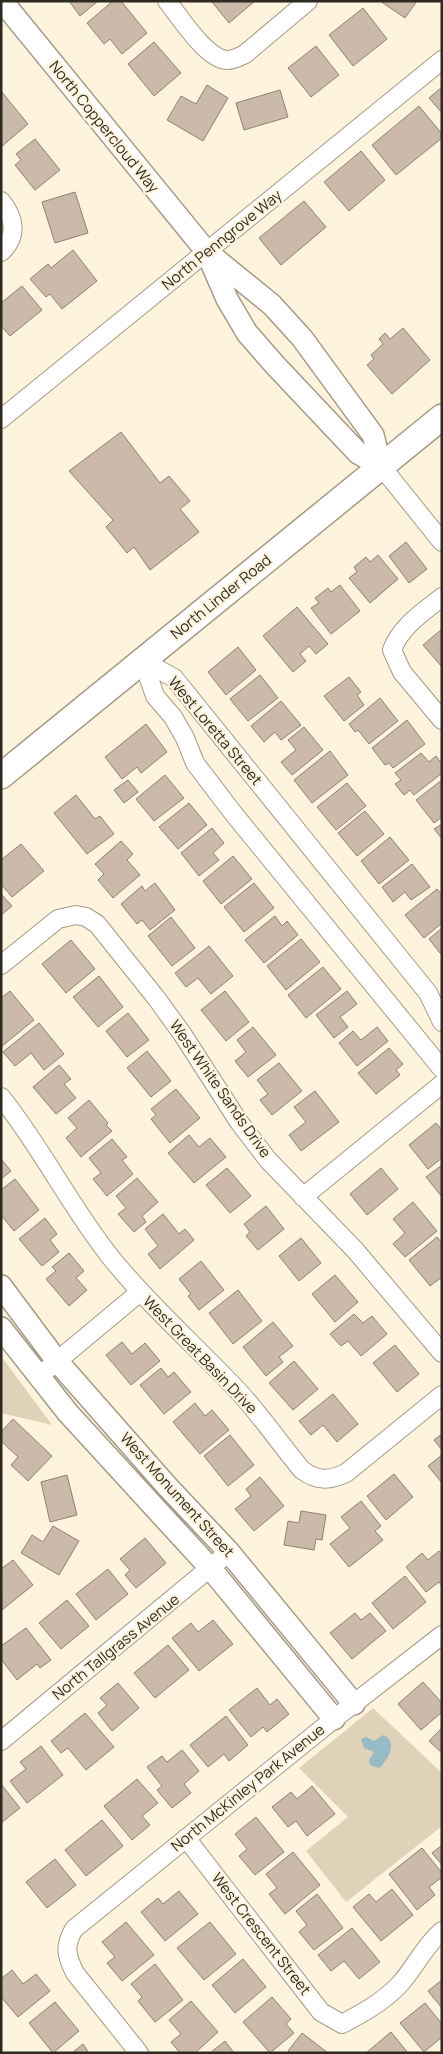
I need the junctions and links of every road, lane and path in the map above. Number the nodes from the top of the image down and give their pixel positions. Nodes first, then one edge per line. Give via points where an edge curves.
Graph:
1 (2, 1) edge
2 (167, 1) edge
3 (308, 1) edge
4 (442, 60) edge
5 (1, 201) edge
6 (1, 252) edge
7 (207, 252) junction
8 (442, 417) edge
9 (1, 419) edge
10 (381, 466) junction
11 (442, 542) edge
12 (442, 597) edge
13 (143, 660) junction
14 (442, 720) edge
15 (1, 776) edge
16 (1, 965) edge
17 (442, 1022) edge
18 (442, 1069) edge
19 (442, 1084) edge
20 (1, 1097) edge
21 (303, 1197) junction
22 (1, 1286) edge
23 (140, 1292) junction
24 (1, 1328) edge
25 (442, 1352) edge
26 (57, 1361) junction
27 (38, 1377) junction
28 (442, 1395) edge
29 (230, 1552) junction
30 (211, 1569) junction
31 (438, 1645) edge
32 (354, 1704) junction
33 (334, 1719) junction
34 (1, 1741) edge
35 (186, 1838) junction
36 (442, 1931) edge
37 (139, 2053) edge

1 - 7 street, North Coppercloud Way
2 - 3 street via 207,50 226,60 245,54
4 - 7 street, North Penngrove Way
5 - 6 street via 13,222 14,233
7 - 9 street, North Penngrove Way
7 - 10 street, North Coppercloud Way via 227,299 247,333 358,452
7 - 10 street, North Coppercloud Way via 272,305 302,338 373,435
8 - 10 main road, North Linder Road
10 - 11 street
10 - 13 main road, North Linder Road
12 - 14 street via 404,628 392,650 402,672
13 - 15 main road, North Linder Road
13 - 17 street, West Loretta Street via 174,678 428,993
13 - 18 street, West Loretta Street via 155,696 173,717 195,763
16 - 21 street, West White Sands Drive via 58,919 80,916 97,924 184,1035 239,1122 268,1160
19 - 21 street
20 - 23 street, West Great Basin Drive via 84,1222
21 - 25 street, West White Sands Drive via 355,1250
22 - 26 street, West Monument Street
23 - 26 street, West Great Basin Drive
23 - 28 street, West Great Basin Drive via 241,1394 302,1470 312,1477 323,1480 346,1473
24 - 27 street, West Monument Street
26 - 27 street, West Great Basin Drive
26 - 29 street, West Monument Street
27 - 30 street, West Monument Street
29 - 30 street, North Tallgrass Avenue
29 - 32 street, West Monument Street
30 - 33 street, West Monument Street
30 - 34 street, North Tallgrass Avenue
31 - 32 street, North McKinley Park Avenue
32 - 33 street, North McKinley Park Avenue
33 - 35 street, North McKinley Park Avenue
35 - 36 street, West Crescent Street via 321,2012 342,2024 363,2013 398,1986
35 - 37 street, North McKinley Park Avenue via 74,1929 67,1941 75,1973

